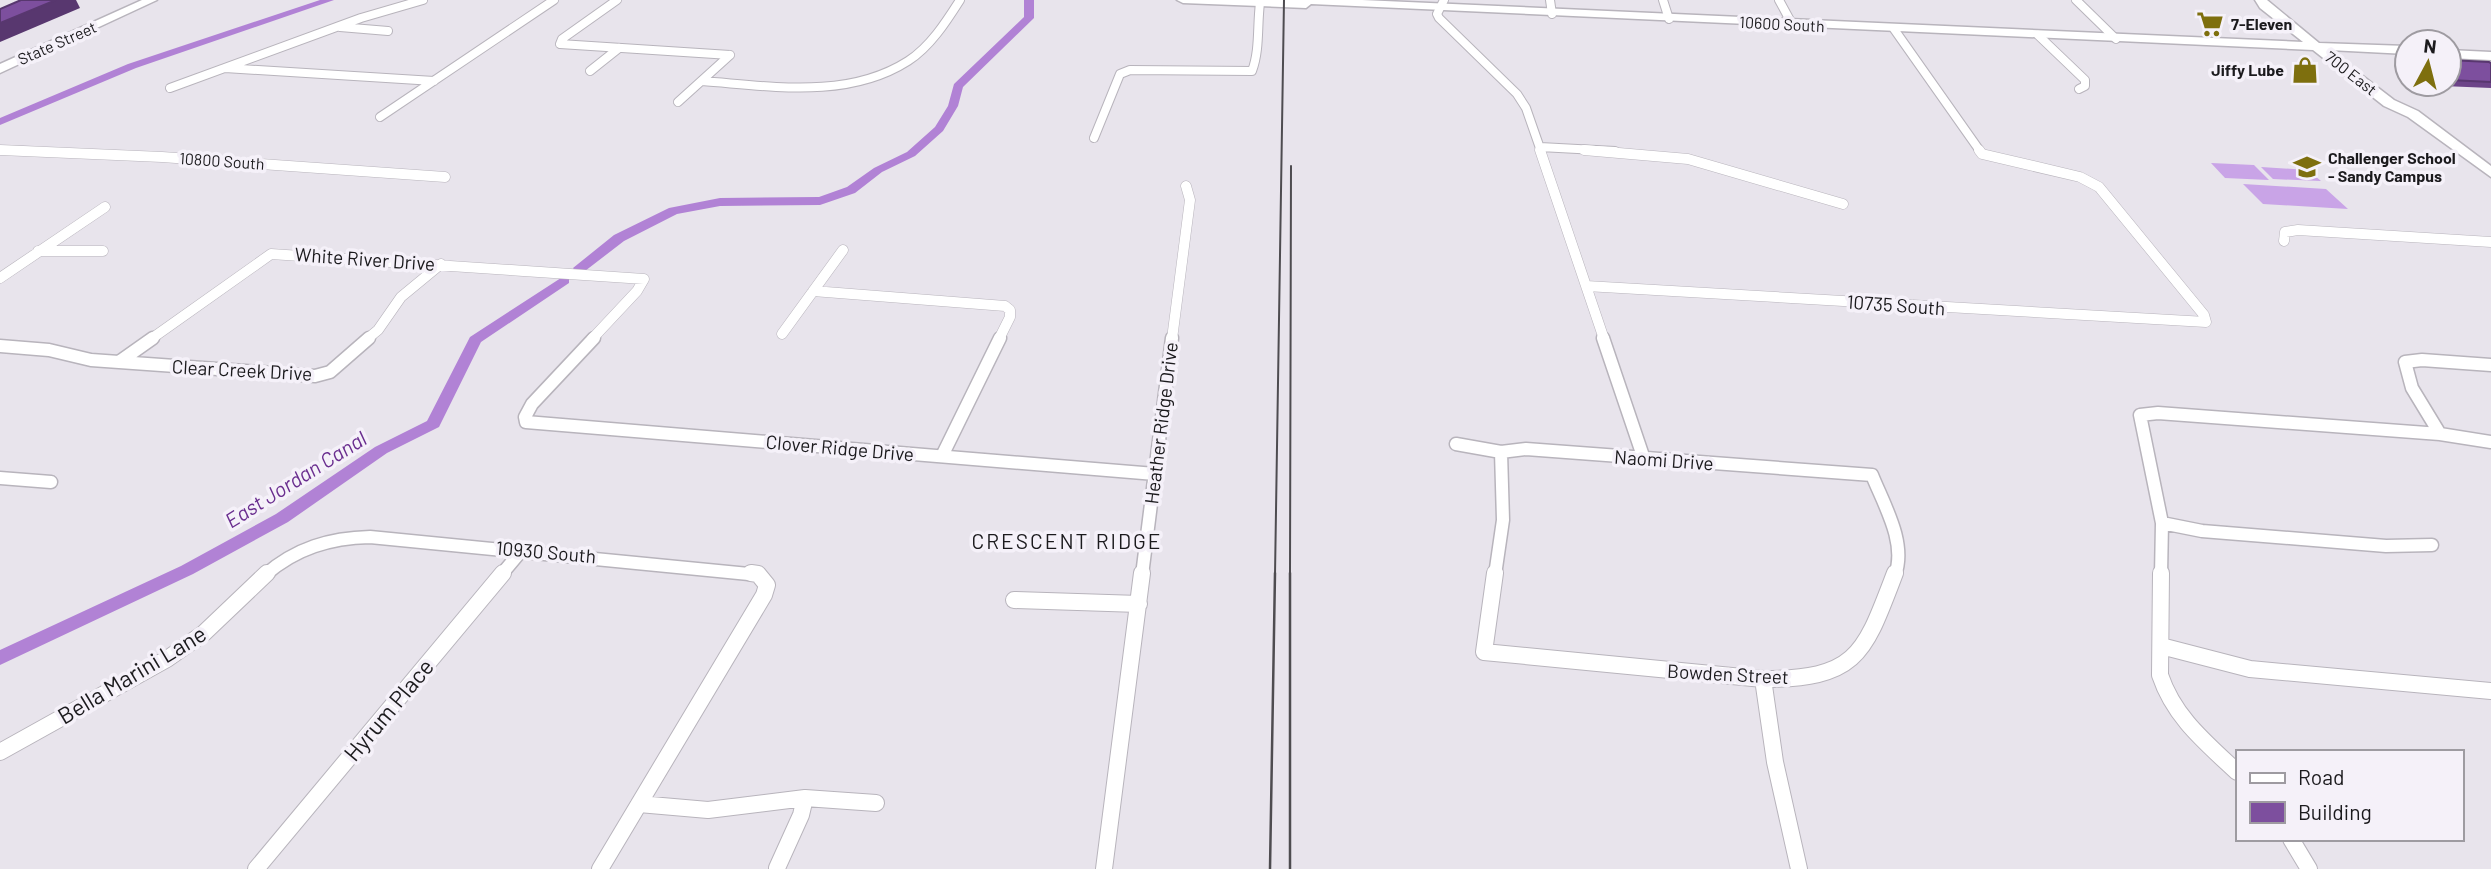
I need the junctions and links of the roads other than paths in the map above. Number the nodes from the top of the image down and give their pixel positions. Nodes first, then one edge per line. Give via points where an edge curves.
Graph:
1 (132, 0) edge
2 (152, 0) edge
3 (424, 0) edge
4 (554, 0) edge
5 (617, 0) edge
6 (960, 0) edge
7 (1183, 0) edge
8 (1296, 0) edge
9 (1550, 0) edge
10 (1663, 0) edge
11 (1779, 0) edge
12 (2077, 0) edge
13 (2262, 0) edge
14 (1260, 4) junction
15 (1442, 4) edge
16 (1353, 5) junction
17 (1552, 14) junction
18 (1669, 19) junction
19 (1792, 24) junction
20 (336, 27) junction
21 (1894, 29) junction
22 (388, 31) dead end
23 (2038, 35) junction
24 (2116, 39) junction
25 (619, 48) junction
26 (2328, 49) junction
27 (2393, 50) edge
28 (2393, 55) edge
29 (2463, 55) edge
30 (2491, 56) edge
31 (0, 64) edge
32 (224, 68) junction
33 (590, 71) dead end
34 (434, 81) junction
35 (702, 81) junction
36 (170, 88) dead end
37 (2079, 89) dead end
38 (678, 102) dead end
39 (380, 117) dead end
40 (1094, 138) dead end
41 (1540, 147) junction
42 (0, 150) edge
43 (2491, 173) edge
44 (445, 177) dead end
45 (1186, 186) dead end
46 (1843, 204) dead end
47 (105, 207) dead end
48 (2284, 241) dead end
49 (2491, 242) edge
50 (843, 250) dead end
51 (38, 251) junction
52 (103, 251) dead end
53 (441, 264) junction
54 (0, 278) edge
55 (644, 279) joint
56 (1586, 286) junction
57 (813, 291) junction
58 (782, 334) dead end
59 (0, 346) edge
60 (119, 362) junction
61 (2491, 365) edge
62 (2140, 415) joint
63 (2440, 434) junction
64 (2491, 442) edge
65 (1457, 444) dead end
66 (1500, 452) junction
67 (942, 456) junction
68 (1644, 458) junction
69 (1155, 474) junction
70 (1872, 475) joint
71 (0, 478) edge
72 (51, 482) dead end
73 (2162, 523) junction
74 (325, 543) joint
75 (2432, 545) dead end
76 (522, 550) junction
77 (1014, 600) dead end
78 (1139, 604) junction
79 (2161, 646) junction
80 (1763, 679) junction
81 (2491, 691) edge
82 (0, 752) edge
83 (2236, 771) edge
84 (805, 798) junction
85 (876, 803) dead end
86 (639, 804) junction
87 (2292, 841) edge
88 (777, 868) edge
89 (256, 869) edge
90 (600, 869) edge
91 (1104, 869) edge
92 (1799, 869) edge
93 (2309, 869) edge

1 - 31 main road, State Street
2 - 31 main road, State Street
3 - 20 street
4 - 34 street
5 - 25 street via 559,41
6 - 35 street via 915,55 867,79 818,87
7 - 14 main road, 10600 South
8 - 16 main road, 10600 South
9 - 17 street
10 - 18 street
11 - 19 street
12 - 24 street
13 - 26 main road, 700 East via 2279,6
13 - 26 main road, 700 East via 2264,6
14 - 16 main road, 10600 South
14 - 40 street via 1257,63 1252,71 1124,71
15 - 16 main road, 10600 South
15 - 17 main road, 10600 South
15 - 41 street via 1439,18 1517,94
17 - 18 main road, 10600 South
18 - 19 main road, 10600 South
19 - 21 main road, 10600 South
20 - 22 street
20 - 32 street
21 - 23 main road, 10600 South
21 - 56 street, 10735 South via 1982,154 2080,177 2099,187 2206,323
23 - 24 main road, 10600 South
23 - 37 street via 2085,80
24 - 26 main road, 10600 South
25 - 33 street
25 - 35 street via 730,55
26 - 27 main road, 10600 South
26 - 28 main road, 10600 South
26 - 43 main road, 700 East via 2411,105 2413,114
29 - 30 main road
32 - 34 street
32 - 36 street
34 - 39 street
35 - 38 street
41 - 46 street via 1688,159
41 - 56 street
42 - 44 street, 10800 South
45 - 69 street, Heather Ridge Drive via 1190,200
47 - 51 street
48 - 49 street via 2285,232 2298,230
50 - 57 street
51 - 52 street
51 - 54 street
53 - 55 street, White River Drive
53 - 60 street, White River Drive via 271,254
53 - 60 street, Clear Creek Drive via 401,298 379,330 330,372 301,377
55 - 67 street, Clover Ridge Drive via 532,404 526,422
56 - 68 street
57 - 58 street
57 - 67 street via 1008,307 1010,317
59 - 60 street, Clear Creek Drive
61 - 63 street via 2405,362 2404,370
62 - 63 street
62 - 73 street
63 - 64 street
65 - 66 street, Naomi Drive
66 - 68 street, Naomi Drive via 1526,449
66 - 80 street, Bowden Street via 1503,520 1484,652
67 - 69 street, Clover Ridge Drive
68 - 70 street, Naomi Drive
69 - 78 street, Heather Ridge Drive
70 - 80 street, Bowden Street via 1897,539 1899,564 1872,635 1854,658 1838,668 1804,677
71 - 72 street
73 - 75 street via 2202,531 2386,546
73 - 79 street
74 - 76 street, 10930 South via 377,537
74 - 82 street, Bella Marini Lane via 302,549 280,563 208,632 171,657
76 - 86 street, 10930 South via 752,572 765,580 764,595
76 - 89 street, Hyrum Place
77 - 78 street
78 - 91 street, Heather Ridge Drive
79 - 81 street via 2250,669
79 - 83 street via 2160,675 2173,709
80 - 92 street
84 - 85 street
84 - 86 street via 726,810
84 - 88 street
86 - 90 street
87 - 93 street

